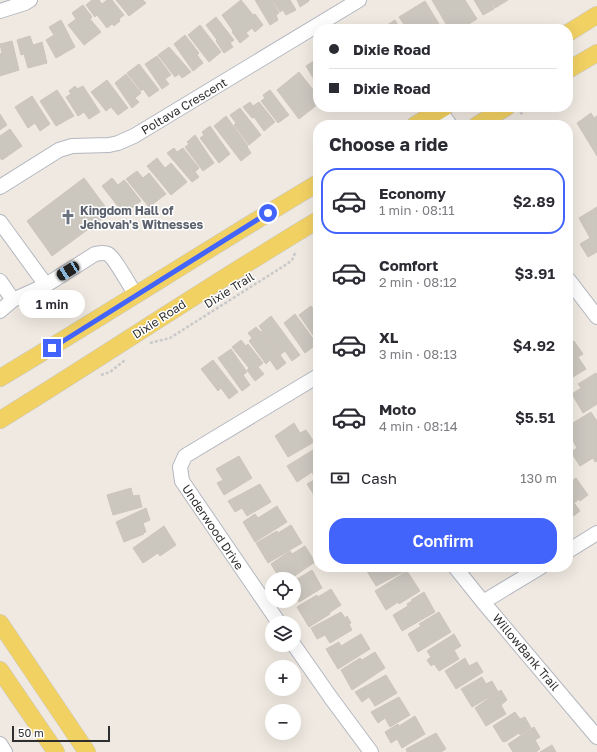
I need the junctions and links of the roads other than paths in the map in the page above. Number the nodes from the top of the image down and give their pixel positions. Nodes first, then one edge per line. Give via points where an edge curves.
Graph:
1 (30, 0) edge
2 (359, 0) edge
3 (0, 11) edge
4 (597, 15) edge
5 (319, 24) edge
6 (313, 28) edge
7 (573, 30) edge
8 (597, 53) edge
9 (573, 67) edge
10 (437, 112) edge
11 (499, 112) edge
12 (423, 120) edge
13 (485, 120) edge
14 (313, 186) edge
15 (0, 187) edge
16 (0, 222) edge
17 (313, 223) edge
18 (0, 281) edge
19 (46, 285) junction
20 (573, 286) edge
21 (136, 295) junction
22 (13, 300) junction
23 (0, 311) edge
24 (597, 317) edge
25 (0, 378) edge
26 (313, 381) edge
27 (0, 420) edge
28 (597, 533) edge
29 (573, 548) edge
30 (459, 572) edge
31 (533, 572) edge
32 (483, 602) junction
33 (274, 616) edge
34 (0, 623) edge
35 (299, 652) edge
36 (0, 670) edge
37 (597, 737) edge
38 (0, 744) edge
39 (5, 752) edge
40 (56, 752) edge
41 (87, 752) edge
42 (371, 752) edge

1 - 3 street
2 - 5 street, Poltava Crescent
4 - 7 main road
6 - 15 street, Poltava Crescent via 134,136 109,145 72,146 59,150
8 - 9 main road
10 - 12 main road
11 - 13 main road
14 - 21 main road
16 - 19 street
17 - 27 main road, Dixie Road
18 - 22 street
19 - 21 street via 95,254 105,253 112,257
19 - 22 street
20 - 24 street
21 - 25 main road
22 - 23 street
26 - 33 street, Underwood Drive via 185,456 180,467 182,481
28 - 29 street
30 - 32 street, WillowBank Trail
31 - 32 street
32 - 37 street, WillowBank Trail
34 - 41 main road
35 - 42 street
36 - 40 main road
38 - 39 street

